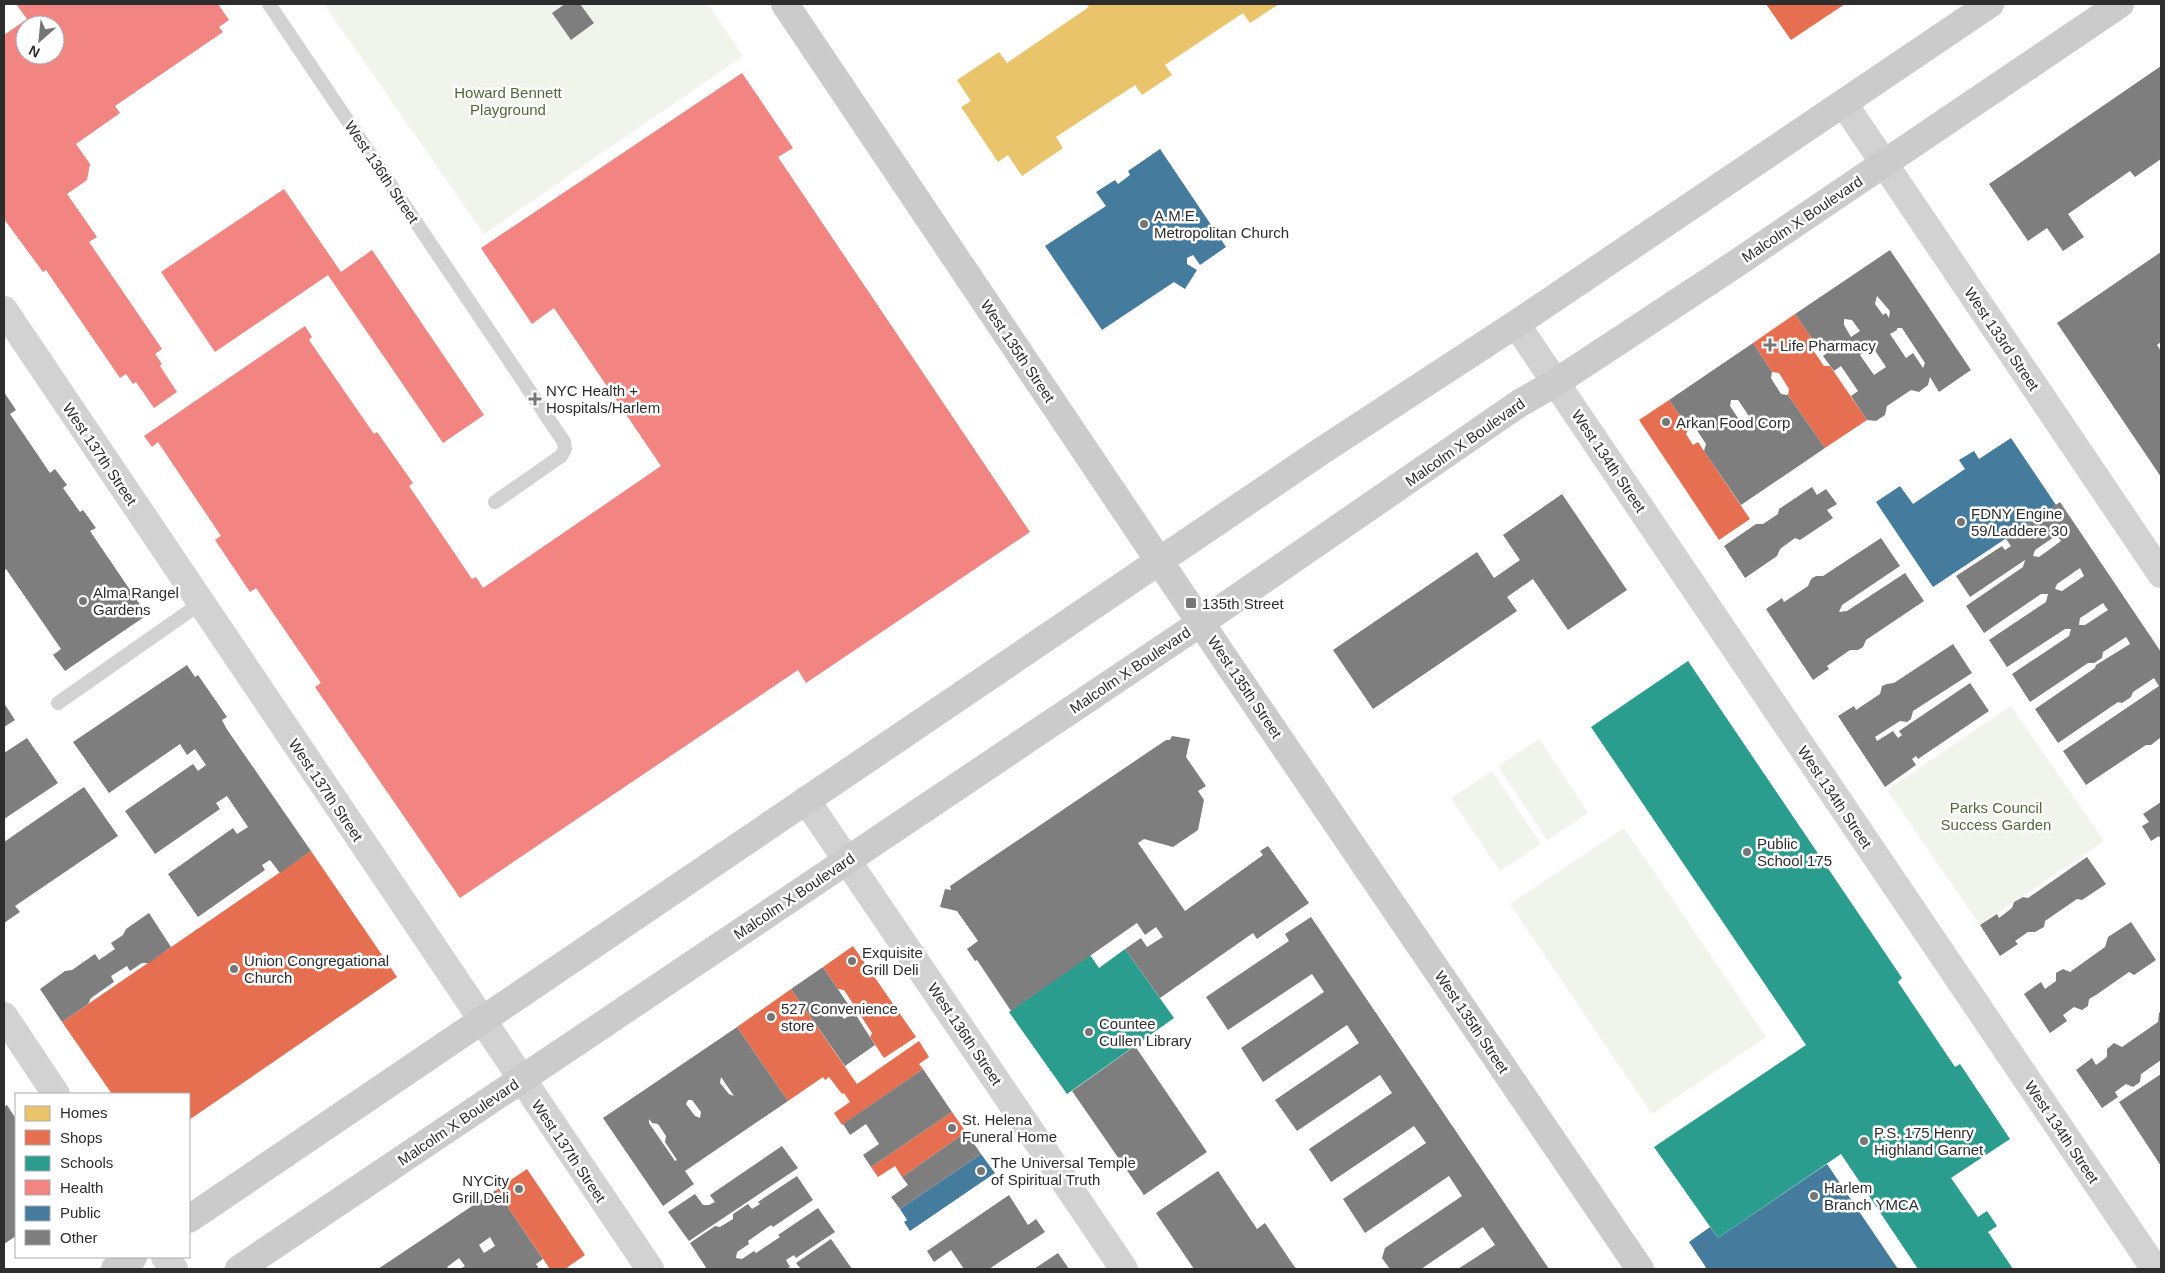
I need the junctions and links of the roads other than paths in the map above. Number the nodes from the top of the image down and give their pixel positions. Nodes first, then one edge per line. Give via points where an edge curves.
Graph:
1 (269, 4) edge
2 (785, 4) edge
3 (1990, 4) edge
4 (2120, 4) edge
5 (1844, 104) junction
6 (1884, 164) junction
7 (4, 310) edge
8 (1516, 324) junction
9 (1555, 383) junction
10 (495, 502) dead end
11 (1160, 561) junction
12 (2161, 574) edge
13 (200, 603) junction
14 (1202, 622) junction
15 (58, 703) dead end
16 (806, 800) junction
17 (847, 860) junction
18 (4, 1016) edge
19 (480, 1020) junction
20 (521, 1080) junction
21 (55, 1093) edge
22 (190, 1218) edge
23 (131, 1258) edge
24 (166, 1258) edge
25 (114, 1269) edge
26 (174, 1269) edge
27 (239, 1269) edge
28 (650, 1269) edge
29 (1124, 1269) edge
30 (1640, 1269) edge
31 (2155, 1269) edge

1 - 10 lane, West 136th Street via 564,442 561,456
2 - 11 main road, West 135th Street
3 - 5 main road
4 - 6 main road, Malcolm X Boulevard
5 - 6 street, West 133rd Street
5 - 8 main road
6 - 9 main road, Malcolm X Boulevard
6 - 12 street, West 133rd Street
7 - 13 street, West 137th Street
8 - 9 street, West 134th Street
8 - 11 main road
9 - 14 main road, Malcolm X Boulevard via 1520,403
9 - 31 street, West 134th Street
11 - 14 main road, West 135th Street
11 - 16 main road
13 - 15 lane
13 - 19 street, West 137th Street
14 - 17 main road, Malcolm X Boulevard
14 - 30 main road, West 135th Street
16 - 17 street, West 136th Street
16 - 19 main road
17 - 20 main road, Malcolm X Boulevard
17 - 29 street, West 136th Street
18 - 21 street
19 - 20 street, West 137th Street
19 - 22 main road
20 - 27 main road, Malcolm X Boulevard
20 - 28 street, West 137th Street
23 - 25 main road
24 - 26 street

